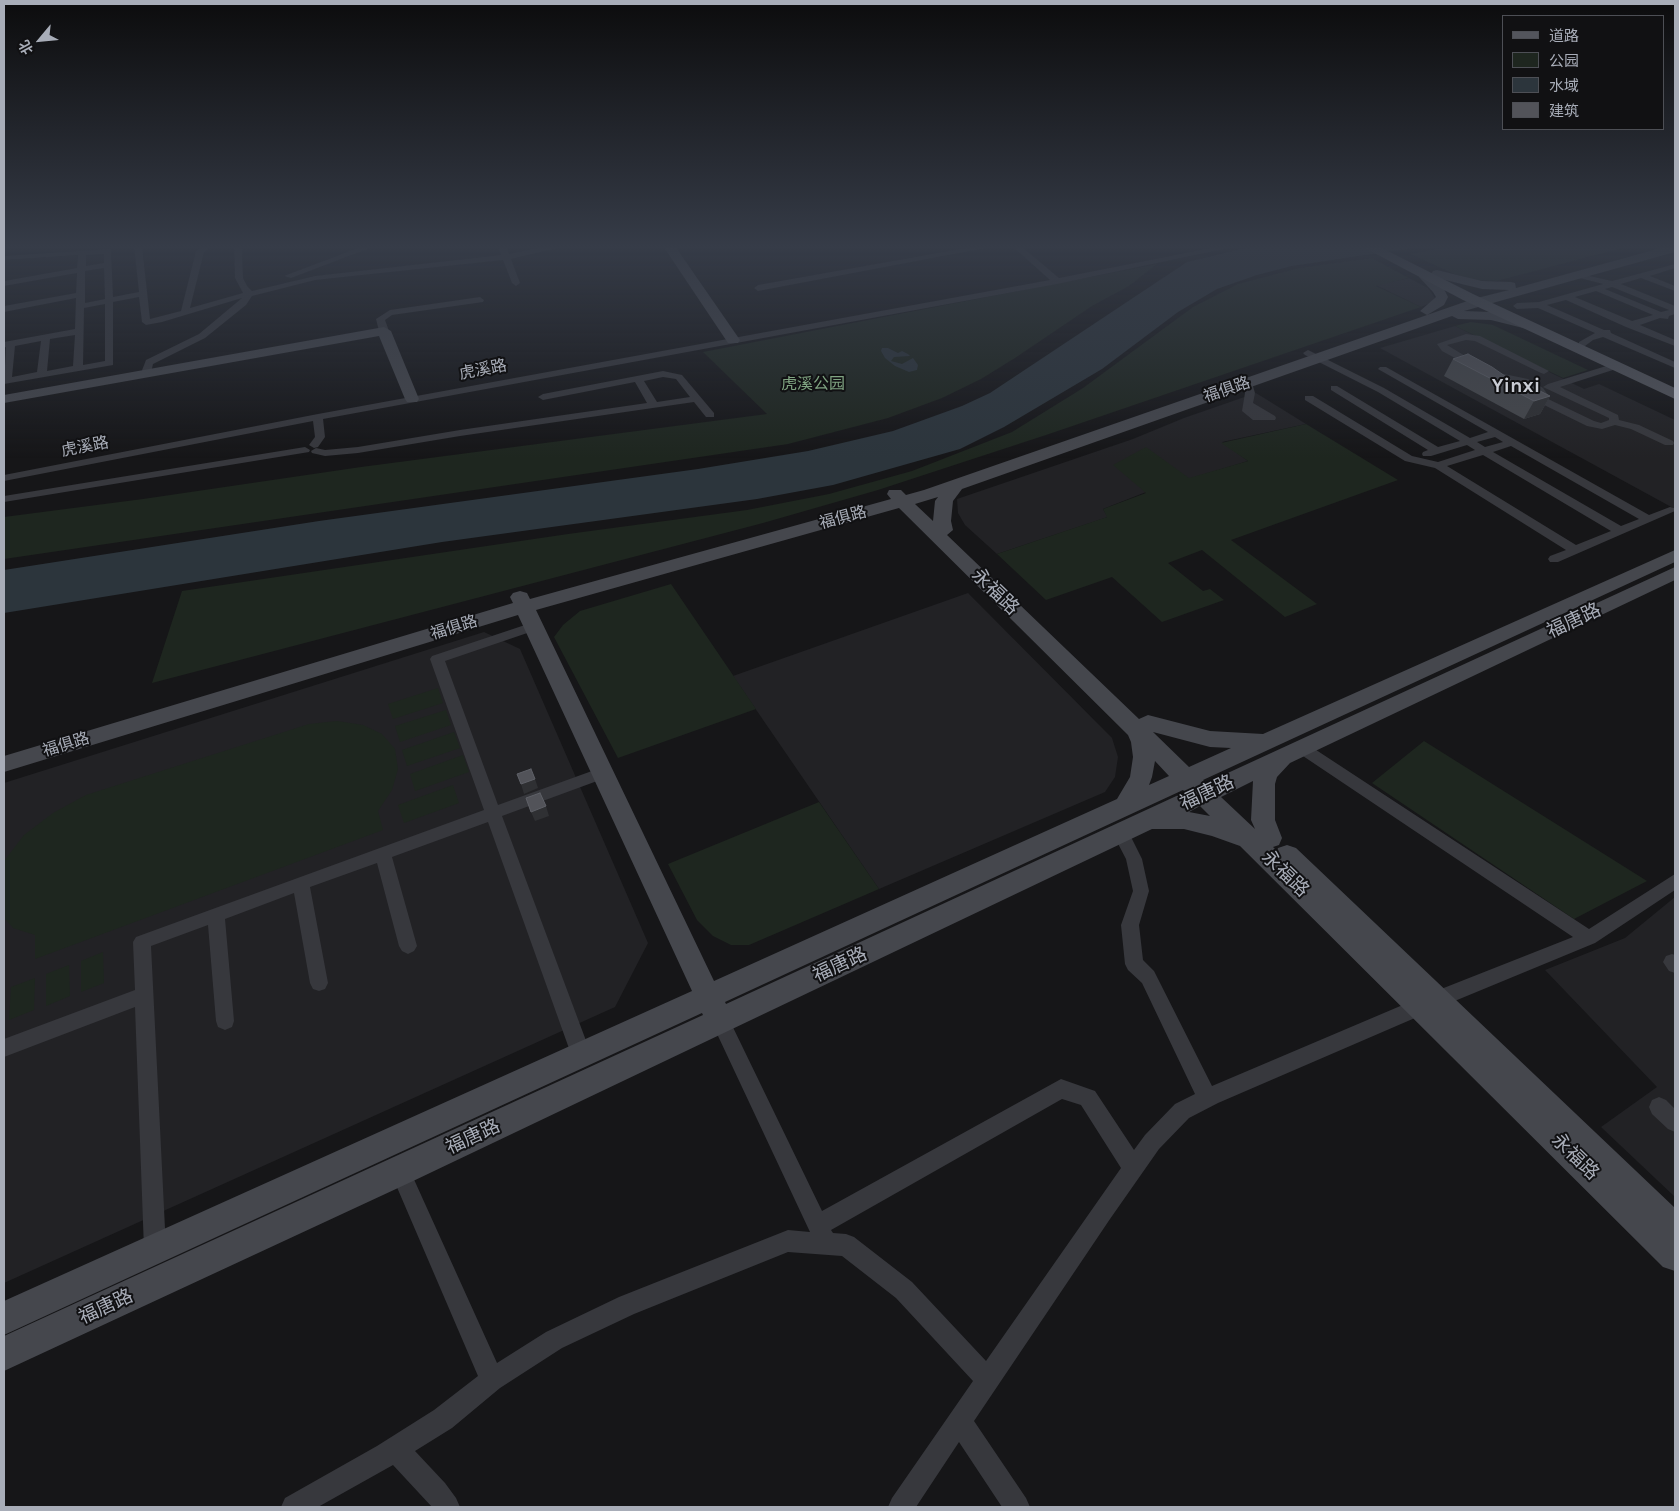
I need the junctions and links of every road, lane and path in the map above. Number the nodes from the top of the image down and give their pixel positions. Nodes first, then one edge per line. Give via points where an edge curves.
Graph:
1 (80, 317) edge
2 (109, 317) edge
3 (145, 317) edge
4 (167, 317) edge
5 (226, 317) edge
6 (384, 317) edge
7 (721, 317) edge
8 (723, 317) edge
9 (861, 317) edge
10 (1425, 317) edge
11 (1494, 317) edge
12 (1516, 317) edge
13 (1528, 317) edge
14 (1565, 317) edge
15 (1587, 317) edge
16 (1624, 317) edge
17 (1656, 317) edge
18 (1634, 320) junction
19 (1646, 320) junction
20 (1531, 324) junction
21 (1660, 326) dead end
22 (1616, 329) junction
23 (79, 331) junction
24 (384, 331) junction
25 (1604, 333) junction
26 (46, 337) junction
27 (737, 339) junction
28 (1675, 343) edge
29 (7, 344) edge
30 (1582, 344) junction
31 (1675, 355) edge
32 (1313, 356) junction
33 (1675, 365) edge
34 (1616, 366) junction
35 (78, 369) junction
36 (1383, 369) dead end
37 (1544, 371) dead end
38 (146, 373) junction
39 (42, 375) junction
40 (529, 377) junction
41 (1496, 377) junction
42 (638, 379) junction
43 (5, 381) edge
44 (1247, 383) junction
45 (1552, 386) junction
46 (1675, 387) edge
47 (1334, 388) dead end
48 (1540, 394) junction
49 (1675, 394) edge
50 (1308, 398) dead end
51 (4, 399) edge
52 (412, 399) junction
53 (697, 399) junction
54 (1248, 404) dead end
55 (654, 406) junction
56 (547, 409) junction
57 (710, 415) dead end
58 (318, 417) junction
59 (1614, 422) junction
60 (1497, 433) junction
61 (1467, 442) junction
62 (1513, 442) junction
63 (1669, 443) dead end
64 (312, 449) junction
65 (1437, 451) junction
66 (1483, 451) junction
67 (1409, 459) junction
68 (1438, 465) junction
69 (4, 478) edge
70 (955, 486) junction
71 (903, 497) junction
72 (4, 499) edge
73 (1670, 510) dead end
74 (846, 518) junction
75 (1648, 519) junction
76 (1620, 531) junction
77 (940, 532) junction
78 (1575, 550) junction
79 (1675, 555) edge
80 (1554, 559) dead end
81 (1675, 573) edge
82 (526, 610) junction
83 (1142, 726) junction
84 (1284, 749) junction
85 (4, 752) edge
86 (4, 764) edge
87 (603, 772) junction
88 (1201, 783) junction
89 (493, 812) junction
90 (1130, 820) junction
91 (1263, 842) junction
92 (383, 853) junction
93 (1675, 880) edge
94 (301, 883) junction
95 (216, 914) junction
96 (1589, 938) junction
97 (408, 946) dead end
98 (319, 983) dead end
99 (144, 995) junction
100 (708, 996) junction
101 (1429, 1003) junction
102 (225, 1021) dead end
103 (720, 1021) junction
104 (4, 1048) edge
105 (581, 1054) junction
106 (1208, 1098) junction
107 (1659, 1107) dead end
108 (1675, 1122) edge
109 (1133, 1168) junction
110 (400, 1171) junction
111 (1675, 1230) edge
112 (822, 1234) junction
113 (155, 1249) junction
114 (1675, 1255) edge
115 (4, 1318) edge
116 (4, 1354) edge
117 (987, 1379) junction
118 (492, 1380) junction
119 (959, 1420) junction
120 (396, 1449) junction
121 (903, 1506) edge
122 (294, 1507) edge
123 (447, 1507) edge
124 (1017, 1507) edge

1 - 23 street
2 - 35 street via 110,363
3 - 4 street via 146,322
5 - 38 street via 202,336 149,362
6 - 24 street via 380,319
7 - 27 street
8 - 27 street
9 - 27 street, 虎溪路
10 - 32 street, 福俱路
11 - 20 street
12 - 20 main road
13 - 20 street
14 - 25 street
15 - 22 street
16 - 18 street
17 - 19 street
18 - 19 street
18 - 22 street
18 - 28 street
19 - 21 street
20 - 30 main road
20 - 34 main road
22 - 25 street
22 - 31 street
23 - 26 street
23 - 35 street
24 - 38 street
24 - 52 street
25 - 30 street
25 - 33 street
26 - 29 street
26 - 39 street
27 - 40 street, 虎溪路
29 - 43 street
30 - 46 main road
32 - 44 street, 福俱路
32 - 61 street via 1381,390
32 - 71 street, 福俱路
34 - 45 street
34 - 49 main road
35 - 39 street
36 - 60 street
37 - 41 street via 1477,338 1442,344 1445,349
38 - 51 street
39 - 43 street
40 - 52 street, 虎溪路
40 - 56 street
41 - 48 street via 1516,378
41 - 48 street via 1490,380 1490,384 1499,391 1524,400
42 - 53 street via 664,374 679,377
42 - 55 street
42 - 56 street
44 - 54 street via 1250,393
44 - 70 street, 福俱路
45 - 48 street
45 - 59 street via 1614,417
47 - 65 street
48 - 59 street via 1591,424 1602,426
50 - 67 street
52 - 58 street, 虎溪路
53 - 55 street
53 - 57 street
55 - 56 street
56 - 64 street via 358,450 325,452
58 - 64 street via 320,437
58 - 69 street, 虎溪路
59 - 63 street via 1635,426
60 - 61 street
60 - 62 street
61 - 65 street
61 - 66 street
62 - 66 street
62 - 75 street
64 - 72 street
65 - 67 street
66 - 68 street
66 - 76 street
67 - 68 street
68 - 78 street
70 - 71 street, 福俱路
70 - 77 street via 944,501
71 - 74 street, 福俱路
71 - 77 street, 永福路
71 - 82 street, 福俱路
73 - 75 street
74 - 77 street via 887,518
74 - 82 street, 福俱路
75 - 76 street
76 - 78 street
77 - 83 street, 永福路
78 - 80 street
79 - 84 street, 福唐路
81 - 84 street, 福唐路
82 - 85 street, 福俱路
82 - 86 street, 福俱路
82 - 87 street
82 - 89 street via 438,659
83 - 84 street
83 - 88 street, 永福路
83 - 90 street via 1144,757
84 - 88 street, 福唐路
84 - 91 street via 1263,784
84 - 96 street
87 - 89 street
87 - 100 street
88 - 90 street, 福唐路
88 - 91 street, 永福路
89 - 92 street
89 - 105 street
90 - 91 street via 1184,820
90 - 100 street, 福唐路
90 - 103 street, 福唐路
90 - 106 street via 1141,891 1130,926 1134,964 1148,977
91 - 101 street, 永福路
92 - 94 street
92 - 97 street
93 - 96 street
94 - 95 street
94 - 98 street
95 - 99 street via 142,942
95 - 102 street
96 - 101 street
99 - 104 street
99 - 113 street
100 - 103 street
100 - 105 street, 福唐路
101 - 106 street
101 - 111 street, 永福路
101 - 114 street, 永福路
103 - 110 street, 福唐路
103 - 112 street
105 - 113 street, 福唐路
106 - 109 street via 1173,1119
107 - 108 street
109 - 112 street via 1088,1098 1061,1089
109 - 117 street
110 - 116 street, 福唐路
110 - 118 street
112 - 117 street via 846,1245 904,1290
112 - 118 street via 788,1242 627,1305 554,1340
113 - 115 street, 福唐路
117 - 119 street
118 - 120 street via 443,1419
119 - 121 street
119 - 124 street
120 - 122 street
120 - 123 street

